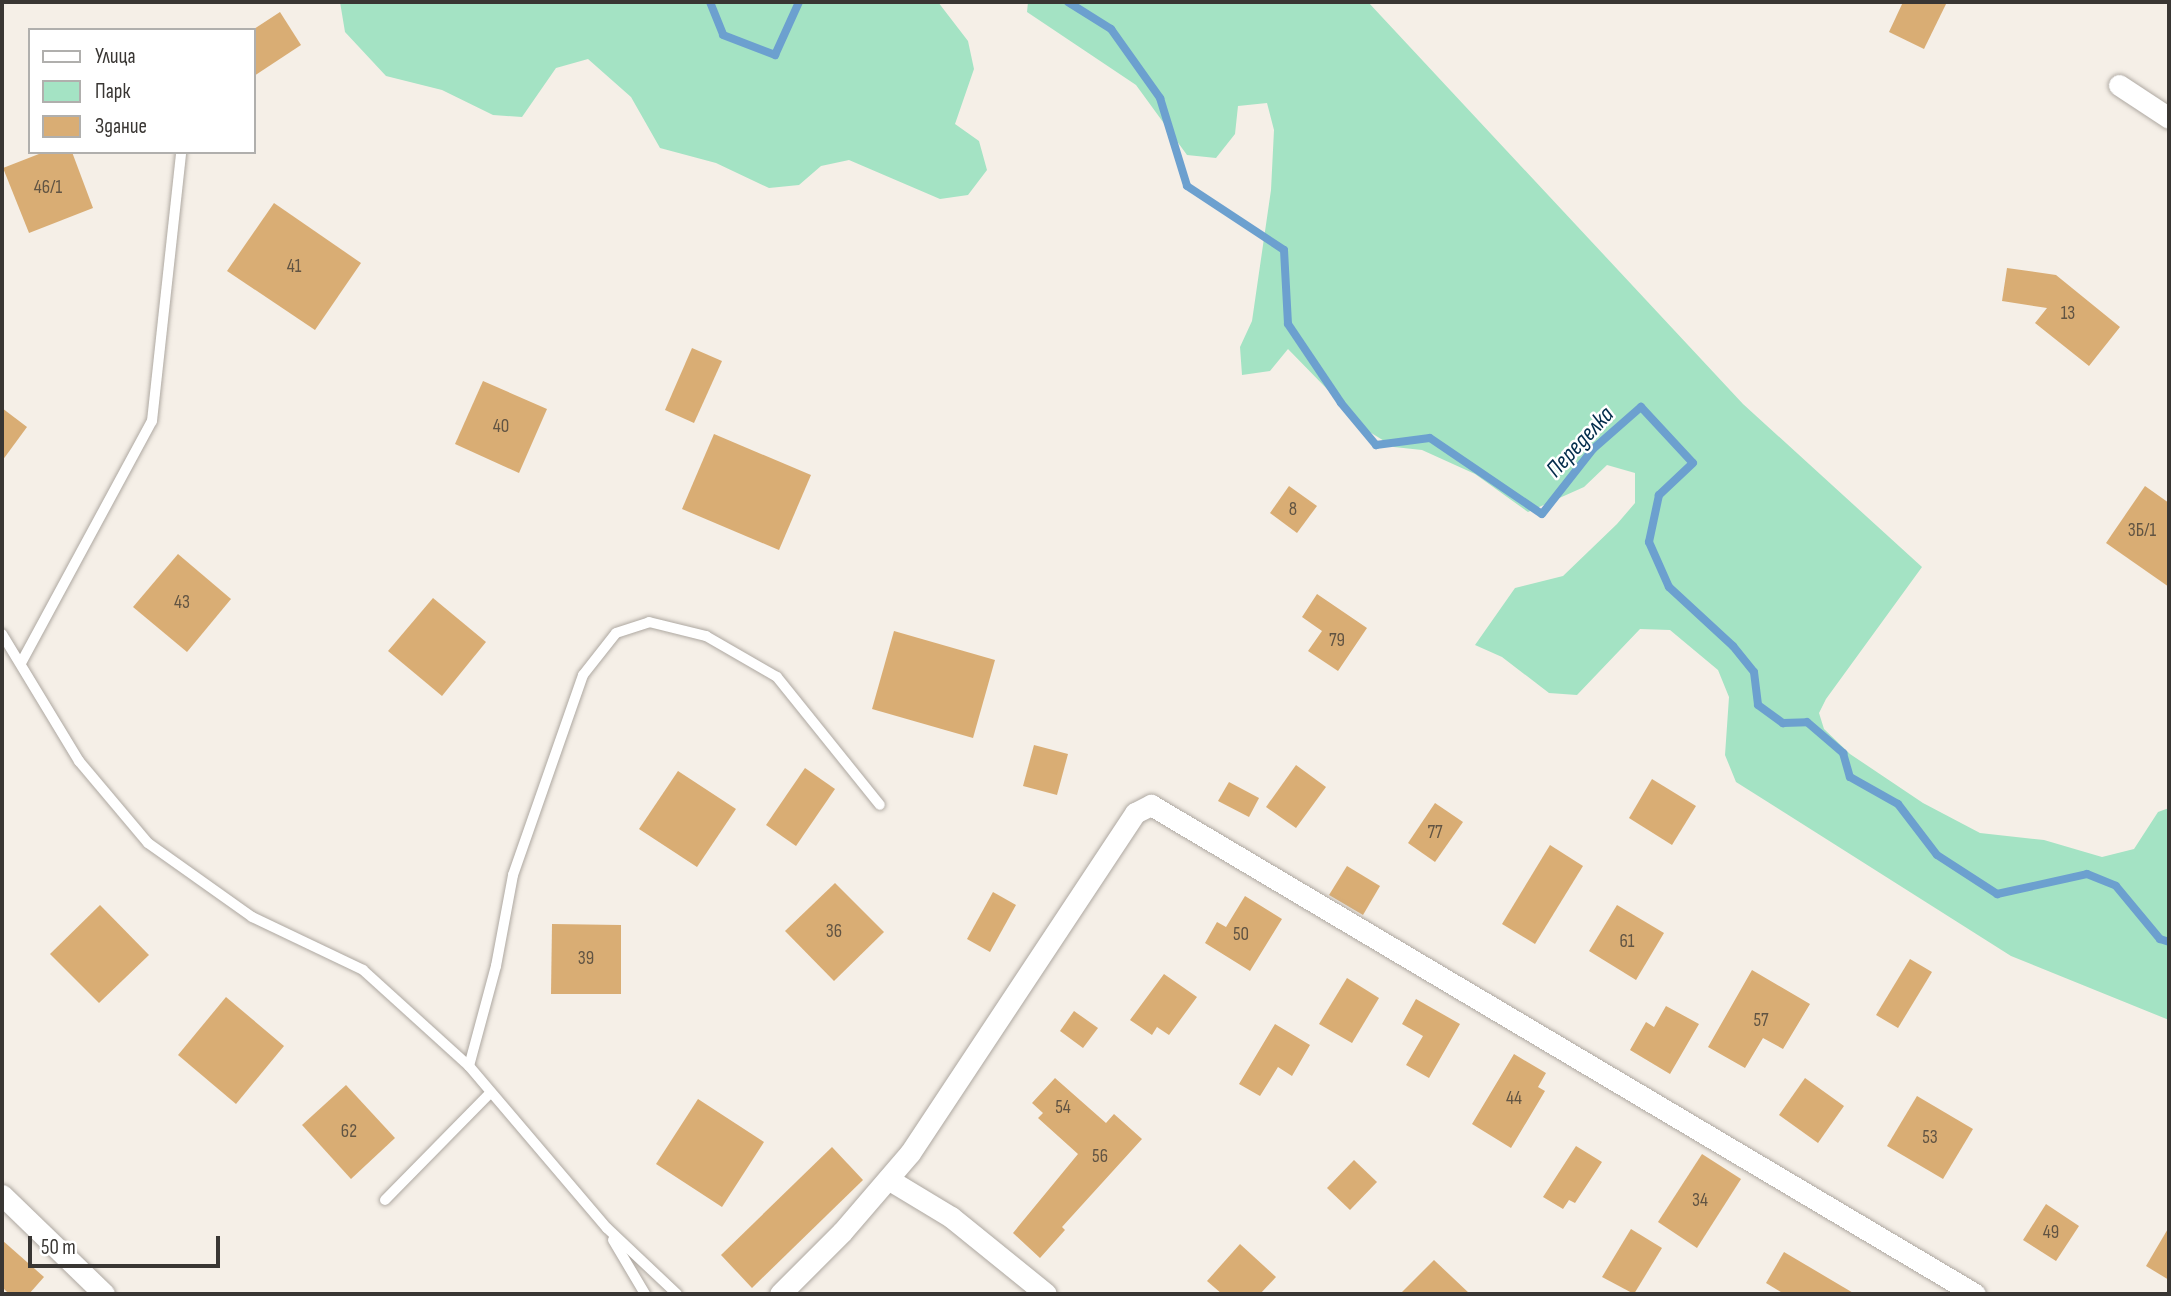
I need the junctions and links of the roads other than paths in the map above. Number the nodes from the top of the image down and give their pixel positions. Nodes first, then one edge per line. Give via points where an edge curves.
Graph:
1 (2119, 85) dead end
2 (2169, 118) edge
3 (181, 154) edge
4 (2, 634) edge
5 (21, 663) junction
6 (880, 805) dead end
7 (469, 1066) junction
8 (490, 1093) junction
9 (888, 1179) junction
10 (2, 1195) edge
11 (385, 1200) dead end
12 (607, 1228) junction
13 (104, 1294) edge
14 (645, 1294) edge
15 (677, 1294) edge
16 (779, 1294) edge
17 (1046, 1294) edge
18 (1975, 1294) edge

1 - 2 street
3 - 5 lane via 152,421
4 - 5 lane
5 - 7 lane via 79,761 148,843 252,917 363,970
6 - 7 lane via 777,677 706,636 649,622 616,633 583,675 513,875 496,966
7 - 8 lane
8 - 11 lane
8 - 12 lane
9 - 16 street
9 - 17 street via 951,1217
9 - 18 street via 910,1153 1135,813 1151,805
10 - 13 street
12 - 14 lane
12 - 15 lane

